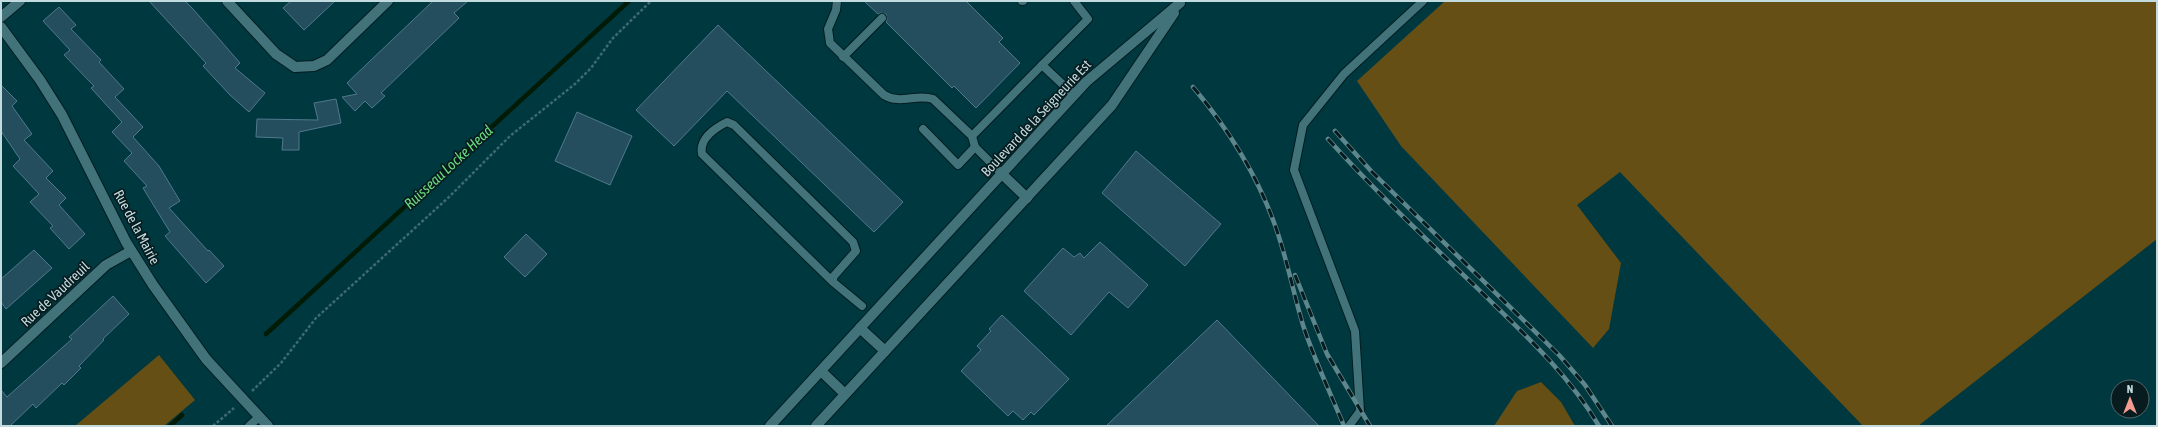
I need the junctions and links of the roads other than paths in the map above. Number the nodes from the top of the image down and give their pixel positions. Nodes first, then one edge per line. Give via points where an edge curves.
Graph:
1 (20, 1) edge
2 (227, 1) edge
3 (388, 1) edge
4 (836, 1) edge
5 (1074, 1) edge
6 (1423, 1) edge
7 (1, 17) edge
8 (882, 18) dead end
9 (1, 27) edge
10 (843, 57) junction
11 (1042, 65) junction
12 (1074, 95) junction
13 (923, 129) dead end
14 (972, 136) junction
15 (975, 147) junction
16 (1002, 174) junction
17 (1027, 198) junction
18 (131, 250) junction
19 (833, 282) junction
20 (862, 306) dead end
21 (860, 328) junction
22 (885, 351) junction
23 (1, 363) edge
24 (821, 371) junction
25 (845, 394) junction
26 (259, 417) junction
27 (249, 426) edge
28 (268, 426) edge
29 (770, 426) edge
30 (816, 426) edge
31 (1349, 426) edge

1 - 7 main road
2 - 3 main road via 276,54 295,67 314,66 327,60
4 - 10 lane via 828,36 834,48
5 - 11 lane via 1088,19
6 - 31 lane via 1344,74 1303,125 1294,170 1355,331 1360,411
8 - 10 lane
9 - 18 main road, Rue de la Mairie via 62,115
10 - 14 lane via 889,98 933,98
11 - 12 lane
11 - 14 lane
12 - 16 main road, Boulevard de la Seigneurie Est
12 - 17 main road, Boulevard de la Seigneurie Est via 1180,3 1112,104
13 - 15 lane via 958,165
14 - 15 lane
15 - 16 lane
16 - 17 main road
16 - 21 main road, Boulevard de la Seigneurie Est
17 - 22 main road, Boulevard de la Seigneurie Est
18 - 23 main road, Rue de Vaudreuil via 106,265
18 - 26 main road, Rue de la Mairie via 194,344
19 - 19 lane via 833,277 856,251 852,242 734,125 727,122 718,127 700,147 702,154
19 - 20 lane
21 - 22 main road
21 - 24 main road, Boulevard de la Seigneurie Est
22 - 25 main road, Boulevard de la Seigneurie Est
24 - 25 main road
24 - 29 main road, Boulevard de la Seigneurie Est
25 - 30 main road, Boulevard de la Seigneurie Est
26 - 27 lane
26 - 28 main road, Rue de la Mairie

